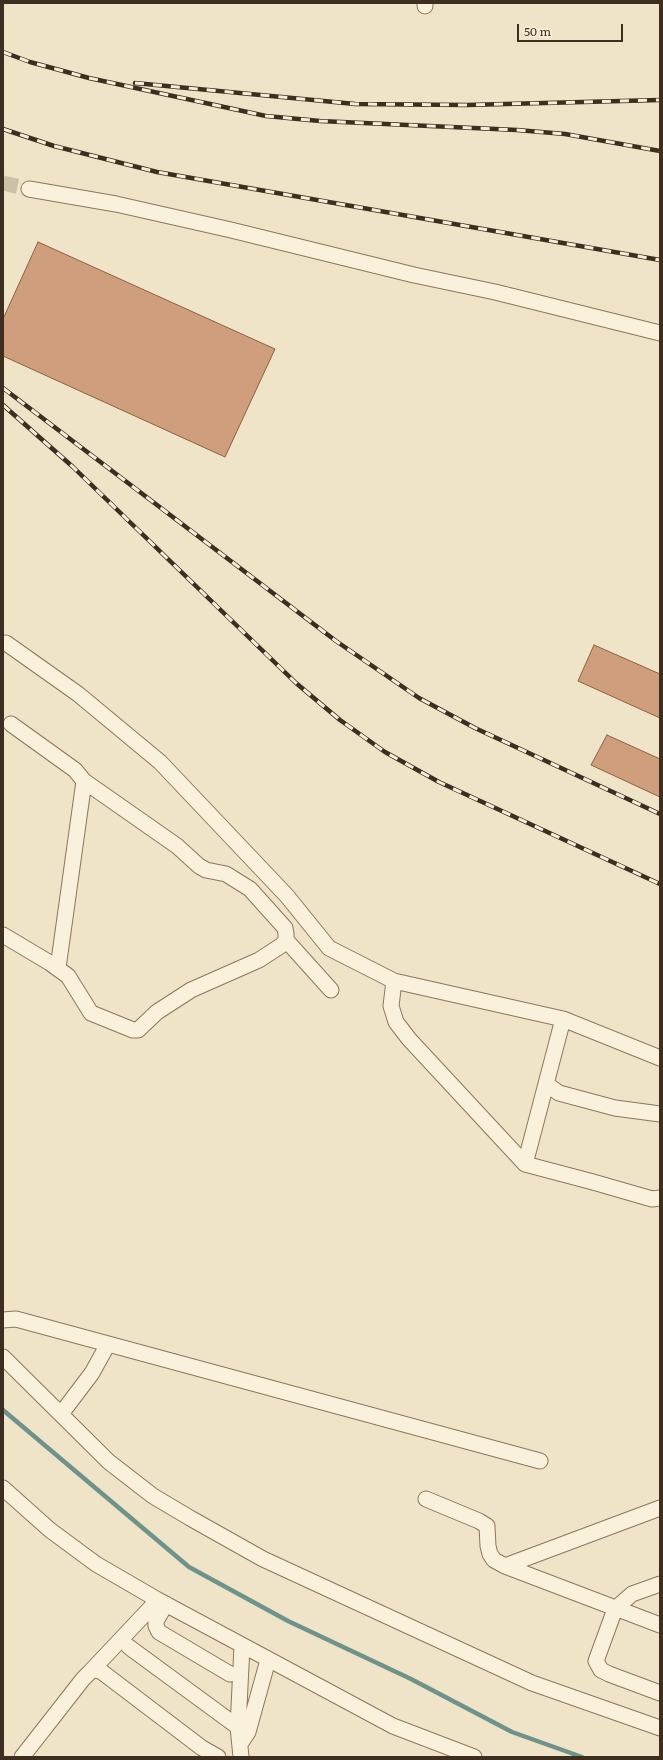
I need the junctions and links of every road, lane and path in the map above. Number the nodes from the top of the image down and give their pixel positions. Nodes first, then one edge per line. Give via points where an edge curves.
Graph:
1 (30, 189) tunnel mouth
2 (660, 333) edge
3 (6, 643) dead end
4 (6, 724) edge
5 (84, 781) junction
6 (3, 935) edge
7 (286, 940) junction
8 (58, 968) junction
9 (394, 981) junction
10 (331, 990) dead end
11 (563, 1019) junction
12 (660, 1058) edge
13 (546, 1084) junction
14 (660, 1114) edge
15 (525, 1164) junction
16 (660, 1198) edge
17 (3, 1320) edge
18 (108, 1344) junction
19 (3, 1357) edge
20 (61, 1414) junction
21 (540, 1461) dead end
22 (3, 1488) edge
23 (426, 1499) dead end
24 (660, 1508) edge
25 (506, 1566) junction
26 (660, 1584) edge
27 (162, 1602) junction
28 (616, 1609) junction
29 (660, 1625) edge
30 (242, 1646) junction
31 (129, 1647) dead end
32 (268, 1660) junction
33 (91, 1671) junction
34 (230, 1674) dead end
35 (660, 1693) edge
36 (238, 1727) junction
37 (660, 1728) edge
38 (241, 1750) edge
39 (447, 1753) edge
40 (22, 1757) edge
41 (218, 1757) edge
42 (474, 1757) edge

1 - 2 street via 116,204
3 - 9 street via 78,694 160,762 287,896 329,948
4 - 5 street via 75,770
5 - 7 street via 177,846 199,866 226,874 250,889 285,928
5 - 8 street
6 - 8 street
7 - 8 street via 259,960 191,990 157,1012 138,1030 91,1013 68,976
7 - 10 street
9 - 11 street
9 - 15 street via 391,1006 396,1022
11 - 12 street
11 - 13 street
13 - 14 street via 559,1093 615,1108
13 - 15 street
15 - 16 street via 652,1200
17 - 18 street via 16,1319
18 - 20 street via 92,1373
18 - 21 street
19 - 20 street
20 - 37 street via 109,1462 153,1496 263,1559 532,1682
22 - 27 street via 50,1530 96,1564
23 - 25 street via 487,1526 490,1554 494,1560
24 - 25 street
25 - 28 street
26 - 28 street via 632,1594
27 - 30 street
27 - 33 street
27 - 34 street via 156,1621 159,1632
28 - 29 street
28 - 35 street via 596,1661 605,1672
30 - 32 street
30 - 36 street
31 - 36 street
32 - 38 street
32 - 39 street
33 - 40 street
33 - 41 street via 102,1672 202,1748
36 - 38 street
39 - 42 street

